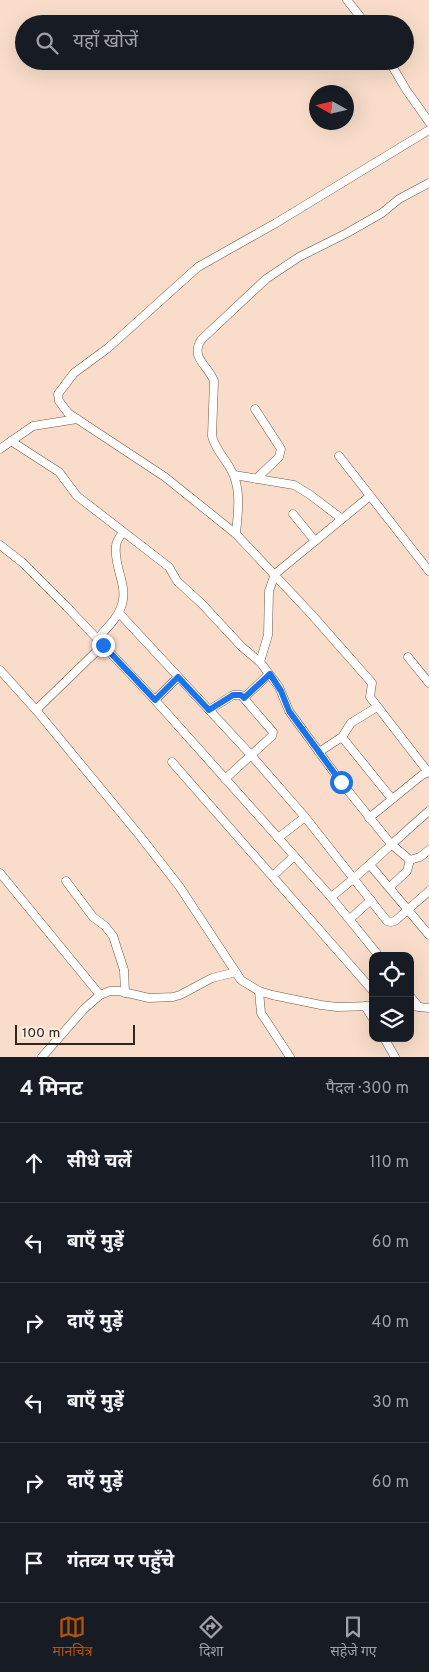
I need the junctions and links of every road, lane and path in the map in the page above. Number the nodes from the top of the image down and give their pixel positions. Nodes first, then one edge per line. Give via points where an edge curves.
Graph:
1 (347, 0) edge
2 (359, 15) edge
3 (394, 70) edge
4 (427, 117) edge
5 (429, 130) edge
6 (429, 183) edge
7 (255, 408) dead end
8 (77, 419) junction
9 (11, 441) junction
10 (0, 449) edge
11 (339, 456) dead end
12 (234, 476) junction
13 (256, 478) junction
14 (370, 496) junction
15 (293, 514) dead end
16 (342, 519) junction
17 (123, 532) junction
18 (236, 534) junction
19 (315, 541) junction
20 (0, 545) edge
21 (429, 571) edge
22 (275, 574) junction
23 (119, 613) junction
24 (100, 642) junction
25 (408, 657) dead end
26 (260, 662) junction
27 (0, 670) edge
28 (270, 674) junction
29 (178, 677) junction
30 (429, 683) edge
31 (244, 698) junction
32 (155, 700) junction
33 (377, 707) junction
34 (36, 710) junction
35 (209, 710) junction
36 (342, 737) junction
37 (319, 752) junction
38 (251, 755) junction
39 (172, 762) dead end
40 (429, 772) edge
41 (226, 779) junction
42 (392, 799) junction
43 (429, 811) edge
44 (305, 817) junction
45 (369, 818) junction
46 (278, 838) junction
47 (391, 844) junction
48 (429, 850) edge
49 (294, 856) junction
50 (410, 860) junction
51 (370, 865) junction
52 (0, 873) edge
53 (273, 876) junction
54 (354, 879) junction
55 (66, 881) dead end
56 (390, 887) junction
57 (429, 891) edge
58 (331, 897) junction
59 (371, 900) junction
60 (408, 909) junction
61 (350, 919) junction
62 (429, 935) edge
63 (376, 952) edge
64 (236, 972) junction
65 (369, 986) edge
66 (259, 991) junction
67 (125, 993) junction
68 (100, 995) junction
69 (369, 1006) edge
70 (414, 1007) edge
71 (429, 1008) edge
72 (386, 1042) edge
73 (42, 1057) edge
74 (290, 1057) edge
75 (395, 1057) edge

1 - 2 street
3 - 4 street
5 - 8 street via 189,274 108,348 74,373 60,390 59,400 63,408
6 - 12 street via 266,279 201,340 197,355 214,381 212,436
7 - 13 street via 281,449 279,457
8 - 9 street via 33,426
8 - 18 street via 165,477
9 - 10 street
9 - 17 street via 58,472 77,496
11 - 14 street
12 - 13 street
12 - 18 street via 239,495
13 - 16 street via 294,485
14 - 16 street
14 - 21 street
15 - 19 street
16 - 19 street
17 - 23 street via 115,548 124,595
17 - 26 street via 169,567 177,581
18 - 22 street
19 - 22 street
20 - 24 street via 23,563
22 - 26 street via 269,591 268,635
22 - 33 street via 372,683 370,695
23 - 24 street
23 - 29 street
24 - 32 street
24 - 34 street
25 - 30 street
26 - 28 street
27 - 34 street
28 - 31 street
28 - 37 street via 289,711
29 - 32 street
29 - 35 street
31 - 35 street via 233,695
31 - 38 street via 273,732
32 - 41 street
33 - 36 street via 351,724
33 - 40 street
34 - 64 street via 179,886
35 - 38 street
36 - 37 street
36 - 42 street
37 - 45 street
38 - 41 street
38 - 44 street
39 - 53 street
40 - 42 street
41 - 46 street
42 - 45 street
43 - 47 street
44 - 46 street
44 - 54 street
45 - 47 street
46 - 49 street
47 - 50 street
47 - 51 street
48 - 50 street
49 - 53 street
49 - 58 street
50 - 56 street via 407,870
51 - 54 street
51 - 56 street
52 - 68 street
53 - 65 street
54 - 58 street
54 - 59 street
55 - 67 street via 93,917 113,936 124,970
56 - 60 street
57 - 60 street
58 - 61 street
59 - 60 street via 390,922
59 - 61 street
60 - 62 street
61 - 63 street
64 - 66 street via 241,980
64 - 67 street via 212,978 173,997 149,998
66 - 69 street via 322,1005
66 - 74 street via 260,1013
67 - 68 street via 110,991
68 - 73 street
70 - 71 street
72 - 75 street

